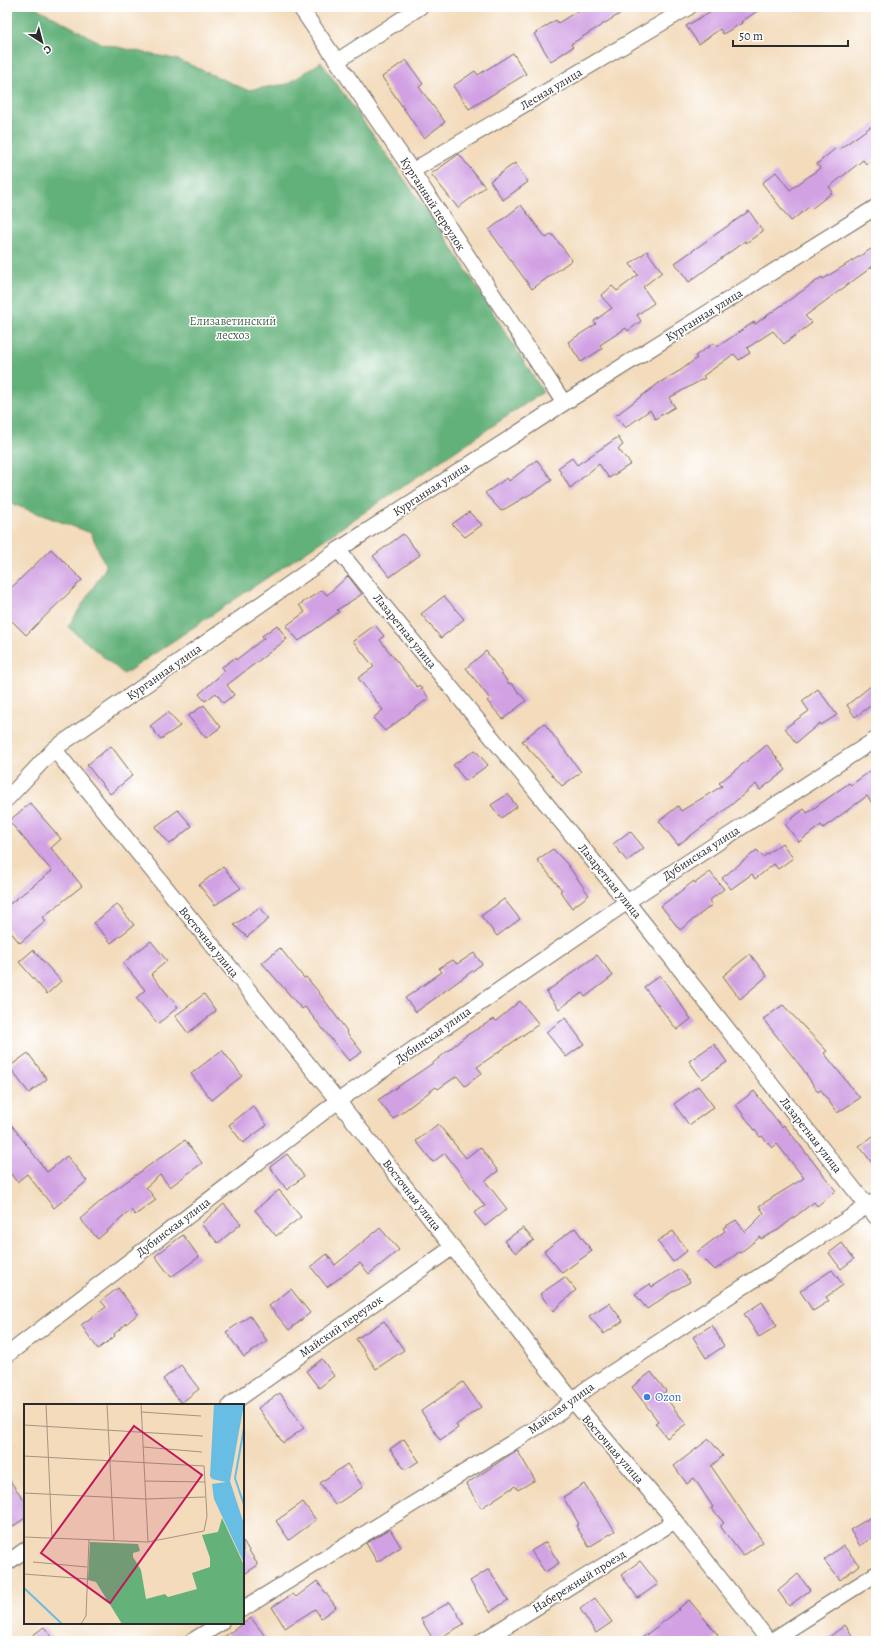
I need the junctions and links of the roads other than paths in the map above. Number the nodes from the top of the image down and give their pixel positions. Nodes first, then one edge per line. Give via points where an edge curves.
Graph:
1 (300, 7) edge
2 (420, 7) edge
3 (689, 7) edge
4 (337, 62) junction
5 (412, 171) junction
6 (876, 207) edge
7 (564, 403) junction
8 (338, 550) junction
9 (876, 739) edge
10 (54, 749) junction
11 (7, 799) edge
12 (627, 902) junction
13 (338, 1101) junction
14 (873, 1208) edge
15 (453, 1247) junction
16 (7, 1355) edge
17 (573, 1401) junction
18 (231, 1404) edge
19 (675, 1521) junction
20 (24, 1551) edge
21 (7, 1563) edge
22 (876, 1574) edge
23 (244, 1608) edge
24 (219, 1624) edge
25 (192, 1641) edge
26 (482, 1641) edge
27 (770, 1641) edge

1 - 4 street, Курганный переулок
2 - 4 street
3 - 5 street, Лесная улица
4 - 5 street, Курганный переулок
5 - 7 street, Курганный переулок
6 - 7 street, Курганная улица
7 - 8 street, Курганная улица
8 - 10 street, Курганная улица
8 - 12 street, Лазаретная улица
9 - 12 street, Дубинская улица
10 - 11 street, Курганная улица
10 - 13 street, Восточная улица
12 - 13 street, Дубинская улица
12 - 14 street, Лазаретная улица
13 - 15 street, Восточная улица
13 - 16 street, Дубинская улица
14 - 17 street, Майская улица via 585,1390
15 - 17 street, Восточная улица
15 - 18 street, Майский переулок
17 - 19 street, Восточная улица
17 - 23 street, Майская улица via 554,1416
19 - 26 street, Набережный проезд
19 - 27 street, Восточная улица
20 - 21 street
22 - 27 street
24 - 25 street

